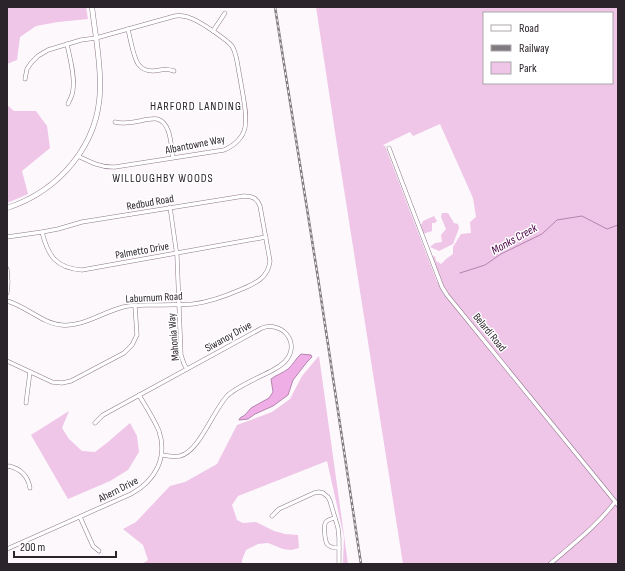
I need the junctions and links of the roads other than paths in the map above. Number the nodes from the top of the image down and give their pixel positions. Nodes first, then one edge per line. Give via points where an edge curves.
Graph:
1 (92, 7) edge
2 (225, 13) dead end
3 (128, 29) junction
4 (213, 31) junction
5 (96, 38) junction
6 (67, 44) junction
7 (174, 71) dead end
8 (25, 79) dead end
9 (68, 104) dead end
10 (115, 122) dead end
11 (389, 148) dead end
12 (78, 156) junction
13 (173, 158) junction
14 (170, 207) junction
15 (7, 208) edge
16 (42, 232) junction
17 (7, 237) edge
18 (266, 237) junction
19 (176, 253) junction
20 (7, 269) edge
21 (7, 293) edge
22 (7, 301) edge
23 (179, 304) junction
24 (135, 306) junction
25 (7, 362) edge
26 (187, 369) junction
27 (30, 372) junction
28 (140, 395) junction
29 (26, 403) dead end
30 (95, 423) dead end
31 (162, 455) junction
32 (7, 467) edge
33 (30, 488) dead end
34 (617, 503) edge
35 (272, 516) dead end
36 (80, 517) junction
37 (335, 518) junction
38 (339, 548) junction
39 (7, 549) edge
40 (99, 551) dead end
41 (338, 564) edge
42 (550, 564) edge

1 - 5 street
2 - 4 street
3 - 4 street, Albantowne Way via 180,16 194,19
3 - 5 street, Albantowne Way
3 - 7 street via 139,66 150,70
4 - 13 street, Albantowne Way via 232,47 236,54 246,111 244,131 237,142 224,150
5 - 6 street, Albantowne Way
5 - 12 street via 99,103 95,122
6 - 8 street, Albantowne Way via 38,56 27,69
6 - 9 street via 74,88
10 - 13 street via 122,124 154,119 162,121 168,130
11 - 34 street, Belardi Road via 447,295
12 - 13 street, Albantowne Way via 107,168
12 - 15 street via 60,178 43,191
14 - 16 street, Redbud Road via 82,222
14 - 18 street, Redbud Road via 251,196 260,203
14 - 19 street, Mahonia Way
16 - 17 street, Redbud Road
16 - 19 street, Palmetto Drive via 45,245 52,257 60,264 76,270
18 - 19 street, Palmetto Drive
18 - 23 street, Laburnum Road via 269,267 258,281 215,300
19 - 23 street, Mahonia Way
20 - 21 street
22 - 24 street, Laburnum Road via 61,325 82,323 109,311
23 - 24 street, Laburnum Road
23 - 26 street, Mahonia Way via 182,355
24 - 27 street via 137,335 124,353 66,383 52,382
25 - 27 street
26 - 28 street, Siwanoy Drive
26 - 31 street, Siwanoy Drive via 267,326 278,327 290,339 291,350 286,361 228,395 190,450 178,456
27 - 29 street
28 - 30 street, Siwanoy Drive via 103,415
28 - 31 street via 158,431
31 - 36 street, Ahern Drive via 153,476 140,490
32 - 33 street via 21,470
34 - 42 street
35 - 37 street via 279,509 319,492 328,497
36 - 39 street, Ahern Drive
36 - 40 street
37 - 38 street
37 - 38 street via 326,522 324,528 328,545
38 - 41 street

